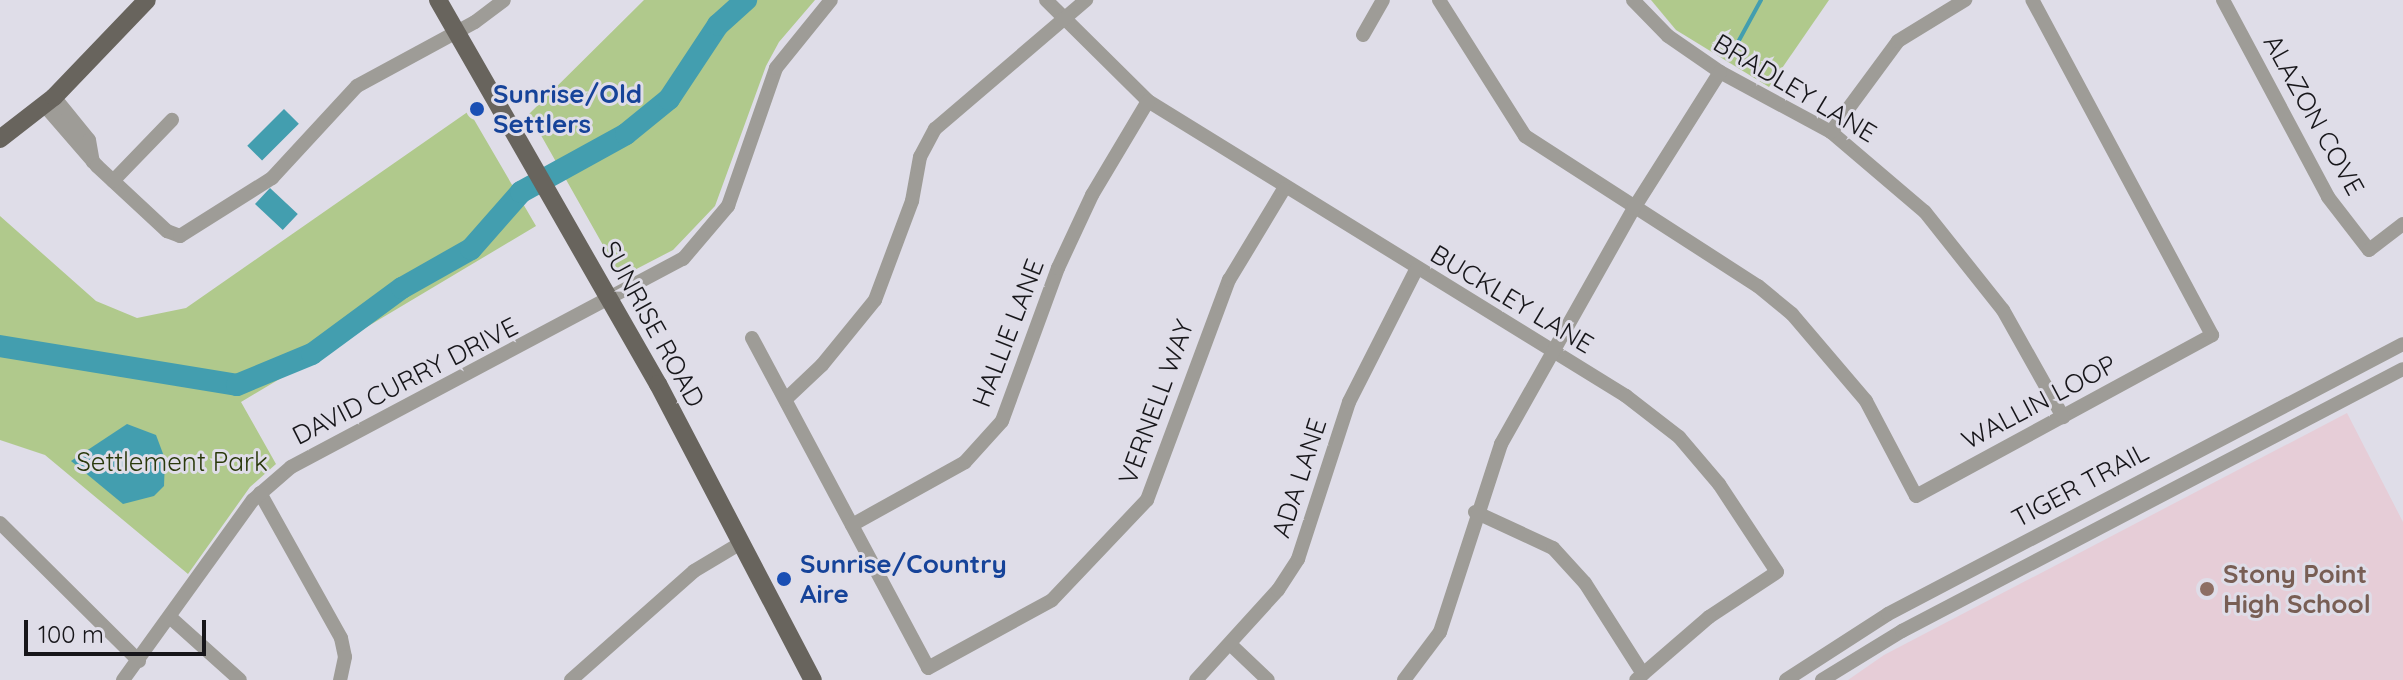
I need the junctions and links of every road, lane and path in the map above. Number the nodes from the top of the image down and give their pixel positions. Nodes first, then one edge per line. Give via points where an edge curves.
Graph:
1 (147, 0) edge
2 (438, 0) edge
3 (504, 0) edge
4 (831, 0) edge
5 (1046, 0) edge
6 (1086, 0) edge
7 (1383, 0) edge
8 (1439, 0) edge
9 (1633, 0) edge
10 (1965, 0) edge
11 (2032, 0) edge
12 (2223, 0) edge
13 (1062, 20) junction
14 (458, 30) junction
15 (1363, 35) dead end
16 (1720, 72) junction
17 (49, 101) junction
18 (1148, 101) junction
19 (172, 120) dead end
20 (1831, 132) junction
21 (1, 140) edge
22 (113, 181) junction
23 (1284, 189) junction
24 (1634, 208) junction
25 (2403, 224) edge
26 (1416, 270) junction
27 (611, 301) junction
28 (752, 338) dead end
29 (2398, 346) edge
30 (1552, 351) junction
31 (2403, 369) edge
32 (786, 399) junction
33 (2063, 417) junction
34 (260, 493) junction
35 (1475, 512) junction
36 (0, 523) edge
37 (852, 525) junction
38 (741, 543) junction
39 (172, 619) junction
40 (1230, 644) junction
41 (139, 661) junction
42 (1640, 677) edge
43 (123, 680) edge
44 (240, 680) edge
45 (340, 680) edge
46 (571, 680) edge
47 (813, 680) edge
48 (1196, 680) edge
49 (1268, 680) edge
50 (1404, 680) edge
51 (1786, 680) edge
52 (1822, 680) edge

1 - 17 main road
2 - 14 main road, SUNRISE ROAD
3 - 14 street
4 - 27 street via 776,68 738,184 717,224 683,259
5 - 13 street, BUCKLEY LANE
6 - 13 street
7 - 15 street
8 - 24 street via 1525,136
9 - 16 street, BRADLEY LANE via 1668,36
10 - 20 street via 1898,41
11 - 33 street, WALLIN LOOP via 2212,335
12 - 25 street, ALAZON COVE via 2328,197 2369,250
13 - 18 street, BUCKLEY LANE
13 - 32 street via 935,129 920,157 912,201 875,300 822,365
14 - 22 street via 357,86 272,178 180,236 167,231
14 - 27 main road, SUNRISE ROAD
16 - 20 street, BRADLEY LANE
16 - 24 street
17 - 21 main road
17 - 22 street
18 - 23 street, BUCKLEY LANE
18 - 37 street, HALLIE LANE via 1092,195 1058,268 1002,421 965,462
19 - 22 street
20 - 33 street, BRADLEY LANE via 1914,202 1968,260 2025,346
23 - 26 street, BUCKLEY LANE
23 - 37 street, VERNELL WAY via 1229,280 1147,500 1052,600 928,668
24 - 30 street
24 - 33 street, WALLIN LOOP via 1758,286 1792,314 1866,401 1916,496
26 - 30 street, BUCKLEY LANE
26 - 40 street, ADA LANE via 1349,402 1298,559
27 - 34 street, DAVID CURRY DRIVE via 291,467
27 - 38 main road, SUNRISE ROAD
28 - 32 street, VERNELL WAY
29 - 31 street
29 - 51 street, TIGER TRAIL via 1888,614
30 - 35 street via 1501,444
30 - 42 street, BUCKLEY LANE via 1626,396 1679,437 1719,484 1777,572 1709,617
31 - 52 street, TIGER TRAIL via 1902,631
32 - 37 street, VERNELL WAY
34 - 39 street, DAVID CURRY DRIVE
34 - 45 street via 341,638 345,657
35 - 42 street via 1553,548 1585,583
35 - 50 street via 1440,632
36 - 41 street
38 - 46 street via 694,571
38 - 47 main road, SUNRISE ROAD
39 - 41 street, DAVID CURRY DRIVE
39 - 44 street
40 - 48 street, ADA LANE
40 - 49 street
41 - 43 street, DAVID CURRY DRIVE

